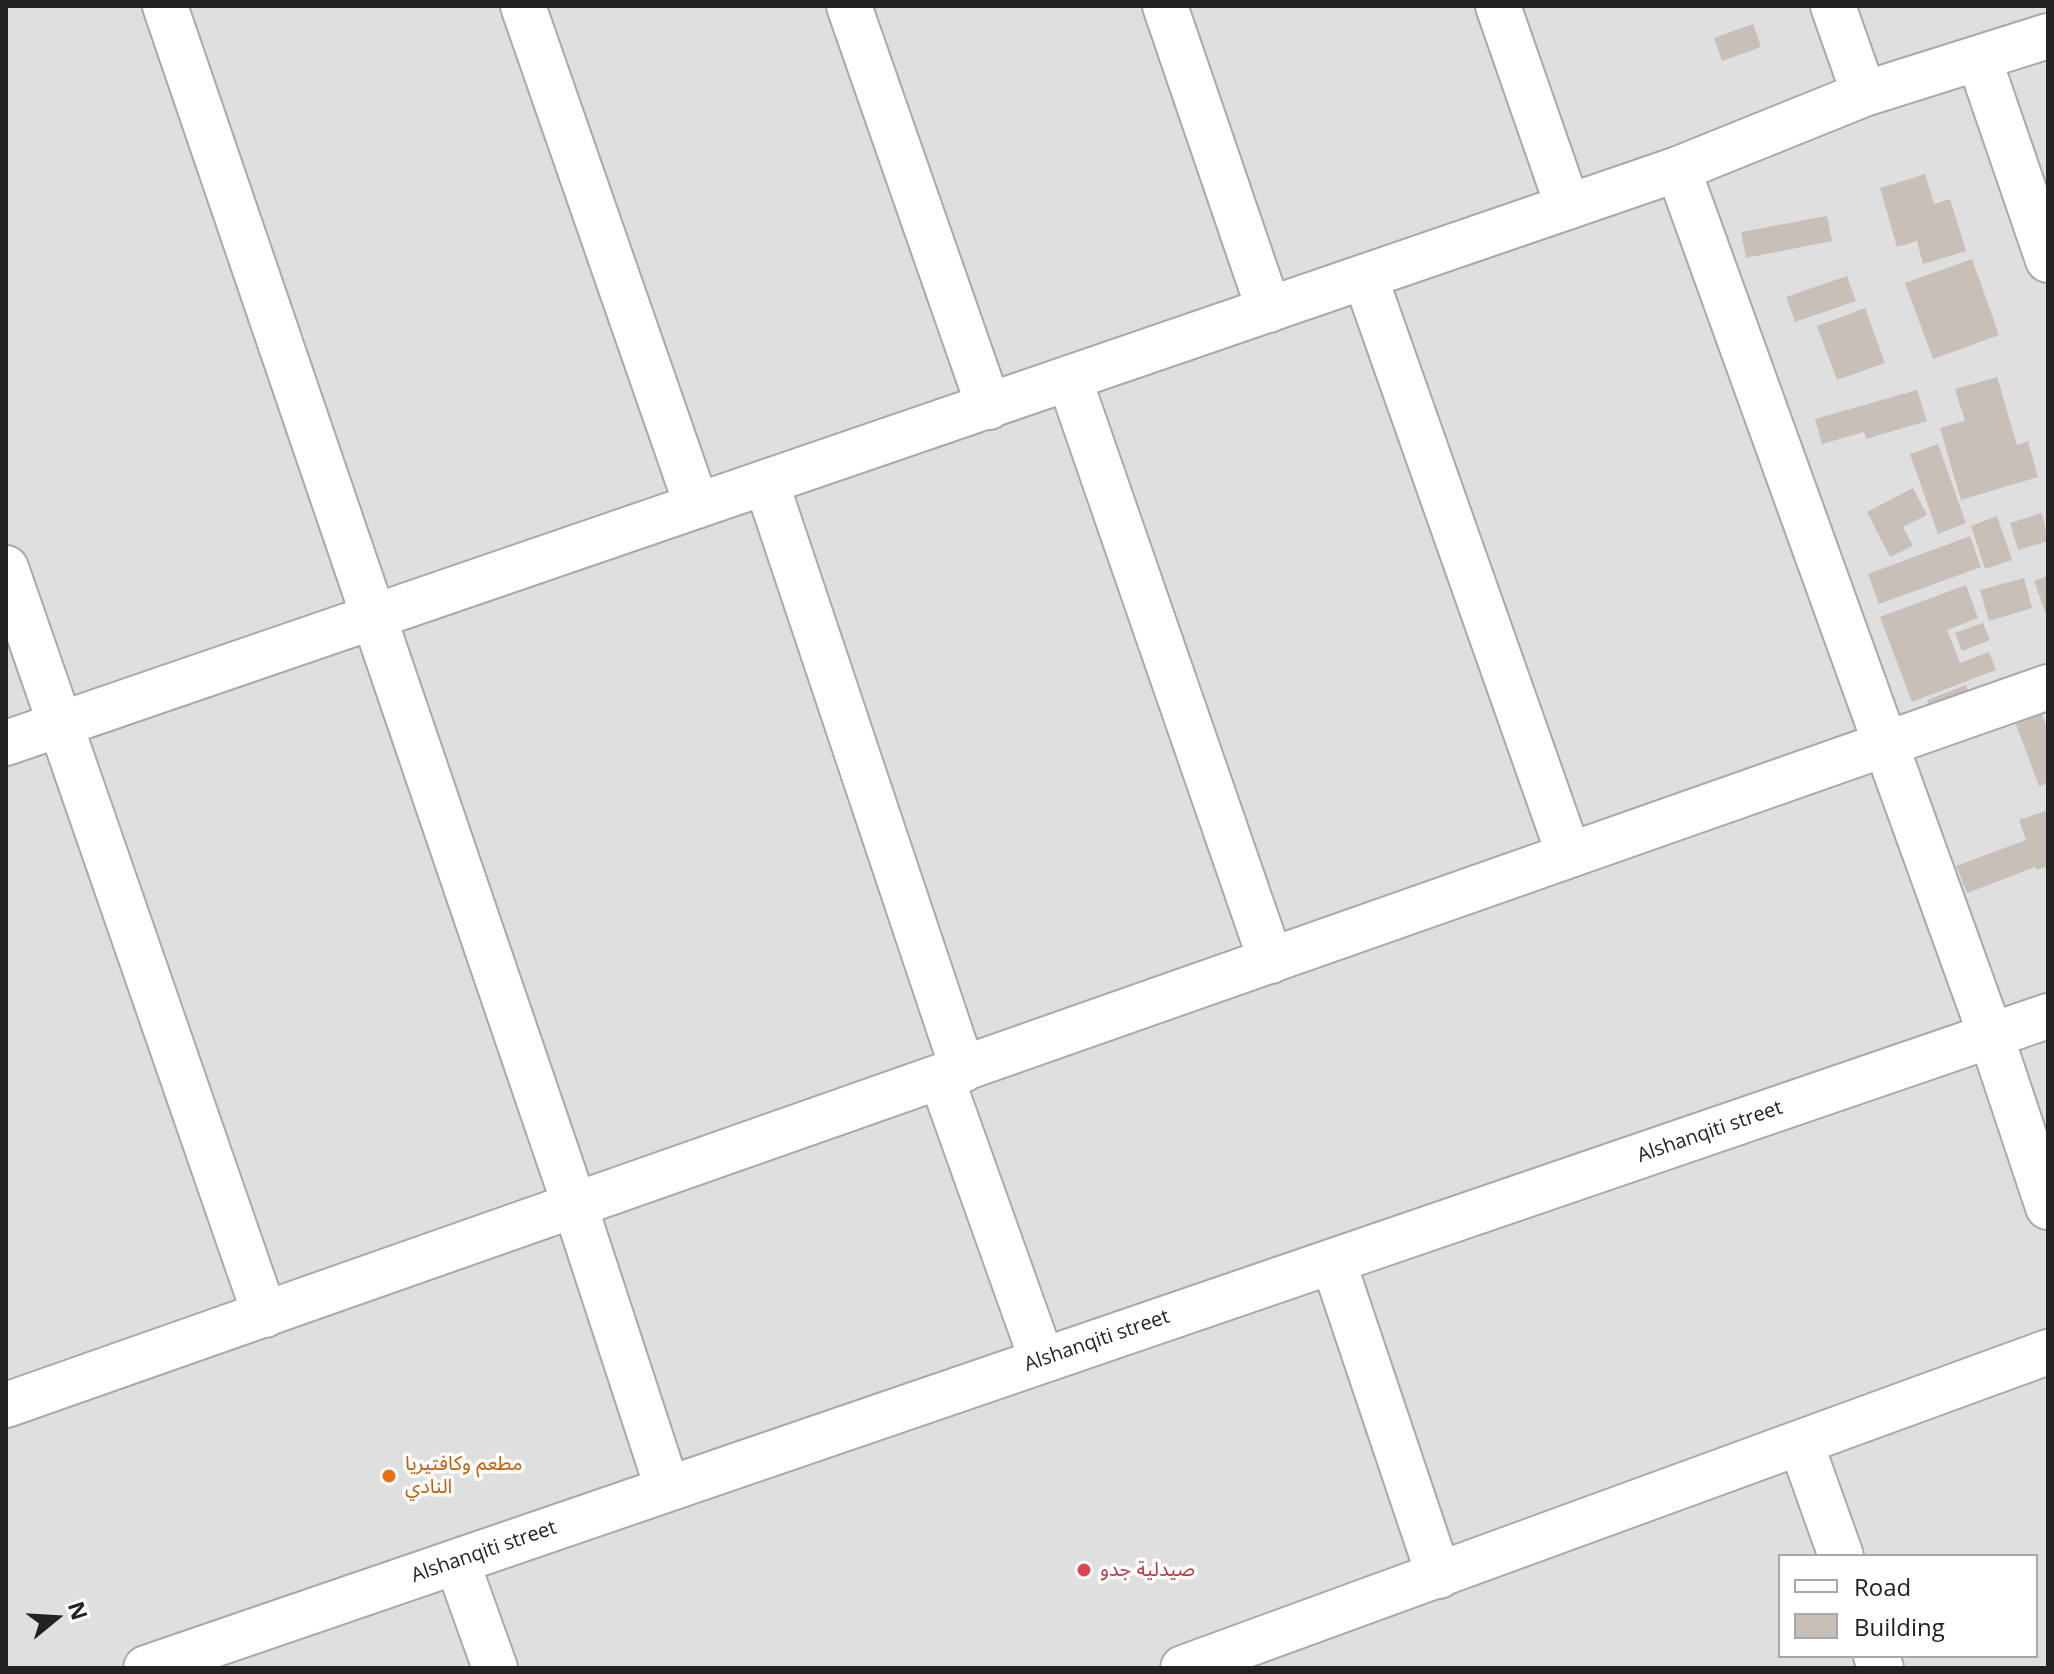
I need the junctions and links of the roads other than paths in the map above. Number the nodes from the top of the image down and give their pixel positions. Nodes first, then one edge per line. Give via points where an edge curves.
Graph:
1 (165, 6) edge
2 (523, 6) edge
3 (849, 6) edge
4 (1165, 6) edge
5 (1498, 6) edge
6 (1833, 6) edge
7 (2048, 36) edge
8 (1979, 59) junction
9 (1864, 94) junction
10 (1678, 169) junction
11 (1568, 207) junction
12 (2048, 260) edge
13 (1365, 277) junction
14 (1269, 310) junction
15 (1069, 378) junction
16 (989, 407) junction
17 (766, 482) junction
18 (697, 506) junction
19 (6, 568) edge
20 (373, 617) junction
21 (2048, 687) edge
22 (60, 724) junction
23 (6, 743) edge
24 (1886, 744) junction
25 (1569, 855) junction
26 (1271, 961) junction
27 (2048, 1016) edge
28 (1991, 1036) junction
29 (952, 1073) junction
30 (575, 1206) junction
31 (2048, 1207) edge
32 (1333, 1261) junction
33 (265, 1315) junction
34 (2048, 1352) edge
35 (1042, 1360) junction
36 (6, 1405) edge
37 (1801, 1444) junction
38 (667, 1487) junction
39 (1840, 1554) edge
40 (457, 1562) junction
41 (1439, 1576) junction
42 (1189, 1667) edge
43 (146, 1668) edge
44 (495, 1668) edge

1 - 20 street
2 - 18 street
3 - 16 street
4 - 14 street
5 - 11 street
6 - 9 street
7 - 8 street
8 - 9 street
8 - 12 street
9 - 10 street
10 - 11 street
10 - 24 street
11 - 13 street
13 - 14 street
13 - 25 street
14 - 15 street
15 - 16 street
15 - 26 street
16 - 17 street
17 - 18 street
17 - 29 street
18 - 20 street
19 - 22 street
20 - 22 street
20 - 30 street
21 - 24 street
22 - 23 street
22 - 33 street
24 - 25 street
24 - 28 street
25 - 26 street
26 - 29 street
27 - 28 street, Alshanqiti street
28 - 31 street
28 - 32 street, Alshanqiti street
29 - 30 street
29 - 35 street
30 - 33 street
30 - 38 street
32 - 35 street, Alshanqiti street
32 - 41 street
33 - 36 street
34 - 37 street
35 - 38 street, Alshanqiti street
37 - 39 street
37 - 41 street
38 - 40 street, Alshanqiti street
40 - 43 street, Alshanqiti street
40 - 44 street
41 - 42 street

